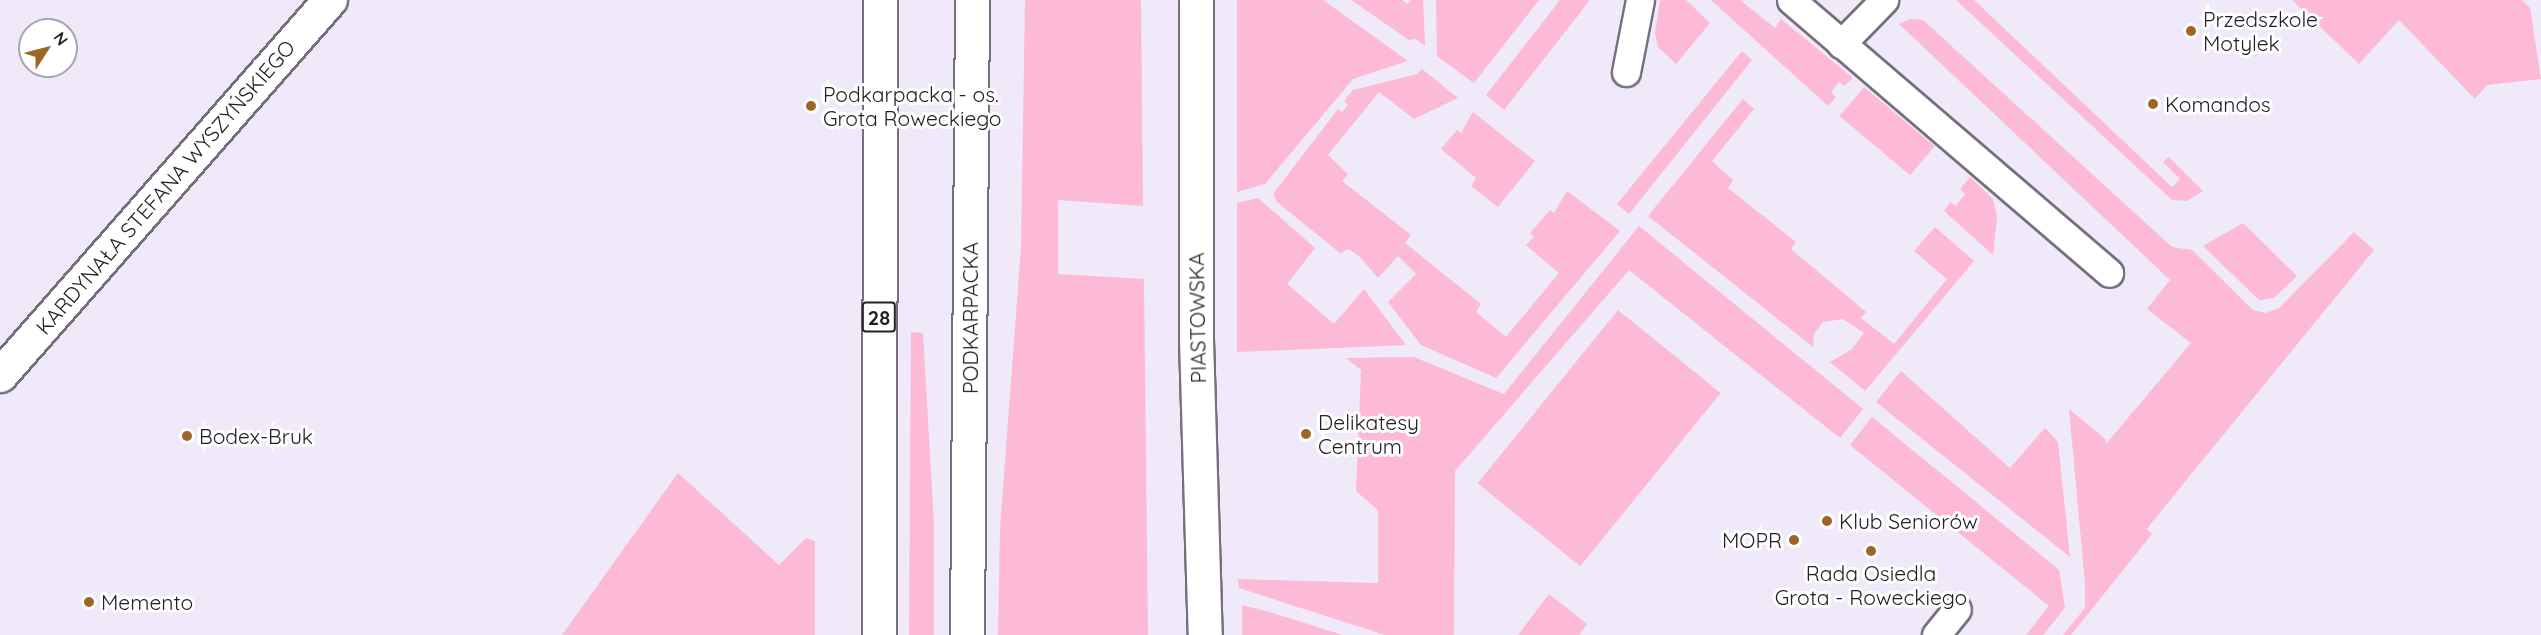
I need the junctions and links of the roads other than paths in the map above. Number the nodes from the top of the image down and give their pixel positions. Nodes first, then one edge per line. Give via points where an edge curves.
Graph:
1 (330, 0) edge
2 (880, 0) edge
3 (972, 0) edge
4 (1196, 0) edge
5 (1640, 0) edge
6 (1791, 0) edge
7 (1884, 0) edge
8 (1841, 44) junction
9 (1626, 72) dead end
10 (2109, 273) dead end
11 (0, 375) edge
12 (1957, 609) dead end
13 (879, 635) edge
14 (967, 635) edge
15 (1205, 635) edge
16 (1936, 635) edge

1 - 11 main road, KARDYNAŁA STEFANA WYSZYŃSKIEGO
2 - 13 main road, 28
3 - 14 main road, PODKARPACKA
4 - 15 main road, PIASTOWSKA via 1196,340
5 - 9 lane
6 - 8 lane
7 - 8 lane
8 - 10 lane
12 - 16 lane

